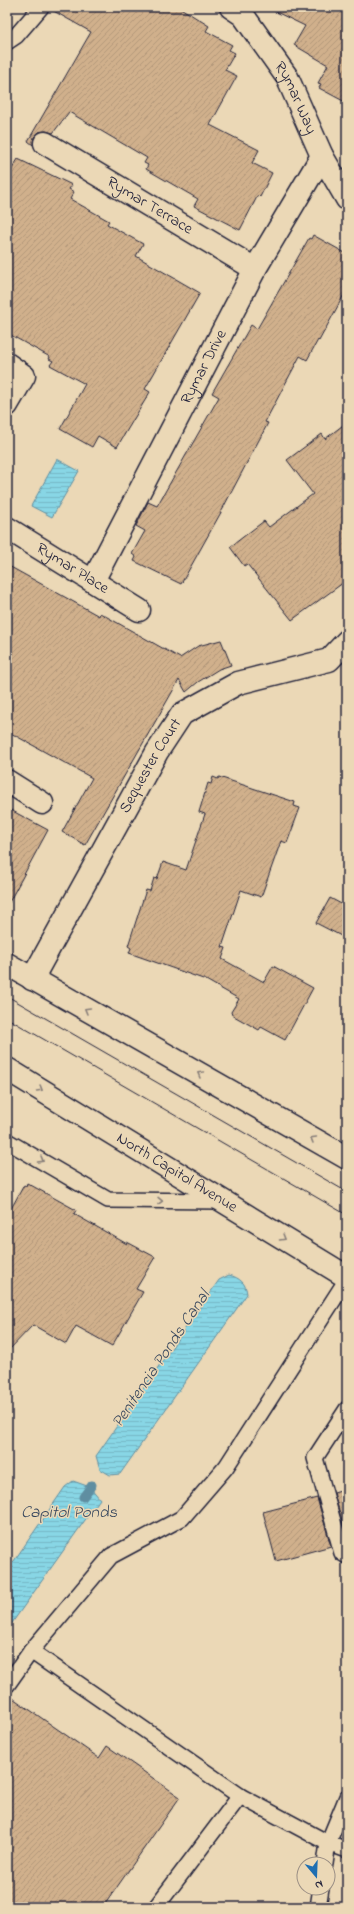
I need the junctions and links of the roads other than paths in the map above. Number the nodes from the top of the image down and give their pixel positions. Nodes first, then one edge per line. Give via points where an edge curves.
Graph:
1 (41, 7) edge
2 (231, 7) edge
3 (7, 42) edge
4 (45, 142) dead end
5 (322, 156) junction
6 (347, 199) edge
7 (255, 270) junction
8 (7, 364) edge
9 (7, 405) edge
10 (7, 528) edge
11 (93, 581) junction
12 (139, 610) dead end
13 (347, 641) edge
14 (7, 781) edge
15 (42, 803) dead end
16 (7, 964) edge
17 (32, 979) junction
18 (7, 1069) edge
19 (7, 1141) edge
20 (347, 1158) edge
21 (224, 1202) junction
22 (347, 1278) edge
23 (347, 1409) edge
24 (347, 1556) edge
25 (31, 1651) junction
26 (7, 1685) edge
27 (240, 1796) junction
28 (347, 1797) edge
29 (328, 1843) junction
30 (347, 1850) edge
31 (326, 1856) edge
32 (320, 1896) edge
33 (156, 1907) edge
34 (318, 1907) edge

1 - 3 lane via 16,36
2 - 5 street, Rymar Way via 243,15 287,77
4 - 7 street, Rymar Terrace
5 - 6 street, Rymar Way
5 - 7 street, Rymar Drive
7 - 11 street, Rymar Drive
8 - 9 street via 24,376
10 - 11 street, Rymar Place
11 - 12 street, Rymar Place
13 - 17 street, Sequester Court via 330,660 238,683 182,714 157,752
14 - 15 street
16 - 17 street
20 -> 17 street
18 -> 21 street, North Capitol Avenue
19 -> 21 lane via 108,1200
21 -> 22 street, North Capitol Avenue
22 - 25 lane via 221,1473 182,1518 111,1556
23 - 24 lane via 315,1458 342,1553
25 - 26 lane
25 - 27 lane
27 - 29 lane
27 - 33 lane
28 - 29 lane
29 - 30 lane
29 - 31 lane
32 - 34 lane

